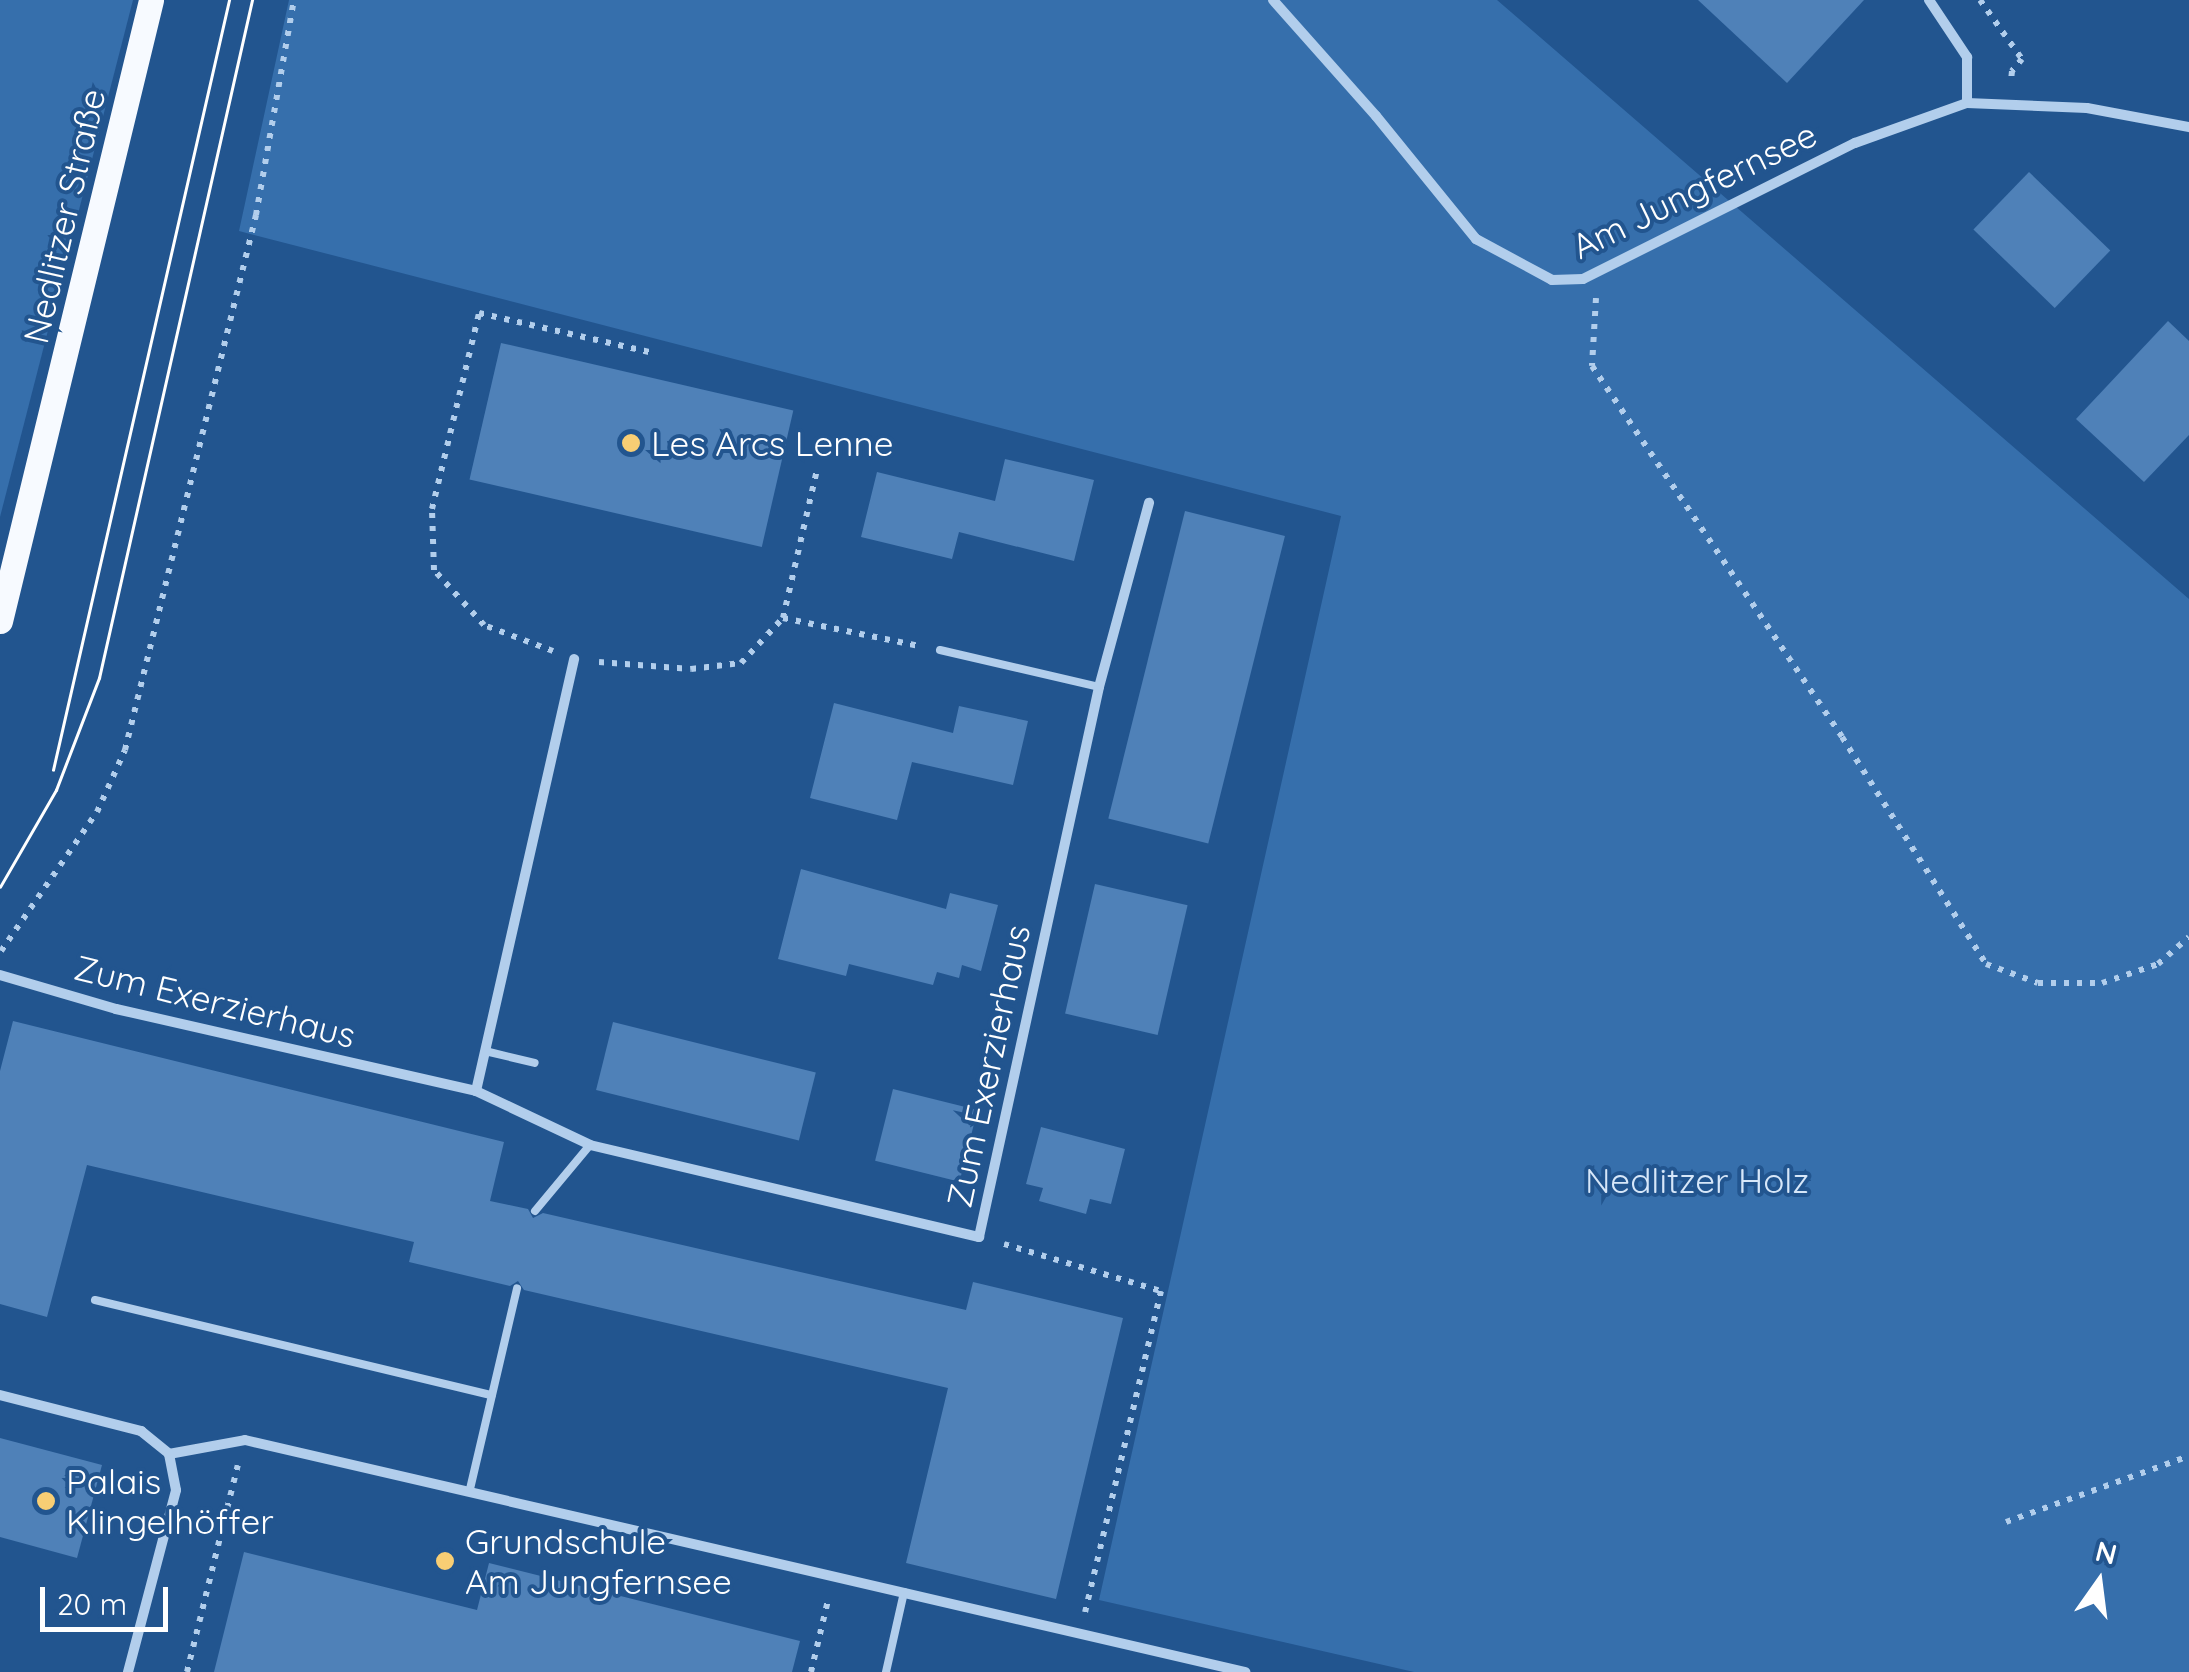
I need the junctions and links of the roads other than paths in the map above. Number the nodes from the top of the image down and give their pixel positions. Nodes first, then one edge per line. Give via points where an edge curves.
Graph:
1 (151, 0) edge
2 (1272, 0) edge
3 (1929, 0) edge
4 (1967, 103) junction
5 (2189, 127) edge
6 (1149, 504) dead end
7 (0, 621) edge
8 (940, 650) road end
9 (574, 659) road end
10 (1099, 687) junction
11 (0, 975) edge
12 (485, 1051) junction
13 (535, 1062) dead end
14 (476, 1092) junction
15 (590, 1145) junction
16 (535, 1211) dead end
17 (517, 1288) dead end
18 (95, 1300) dead end
19 (0, 1395) edge
20 (492, 1395) junction
21 (169, 1454) junction
22 (470, 1489) junction
23 (904, 1592) junction
24 (128, 1672) edge
25 (886, 1672) edge
26 (1245, 1672) edge

1 - 7 main road, Nedlitzer Straße
2 - 4 street, Am Jungfernsee via 1476,239 1552,280 1584,279 1856,143
3 - 4 street via 1966,57
4 - 5 street, Am Jungfernsee via 2087,108
6 - 10 street, Zum Exerzierhaus
8 - 10 lane
9 - 12 street
10 - 15 street, Zum Exerzierhaus via 979,1237
11 - 14 street, Zum Exerzierhaus via 116,1009
12 - 13 lane
12 - 14 street
14 - 15 street, Zum Exerzierhaus
15 - 16 lane
17 - 20 lane
18 - 20 lane
19 - 21 street via 141,1431
20 - 22 lane
21 - 22 street via 244,1440
21 - 24 street via 176,1490
22 - 23 street
23 - 25 lane
23 - 26 street

